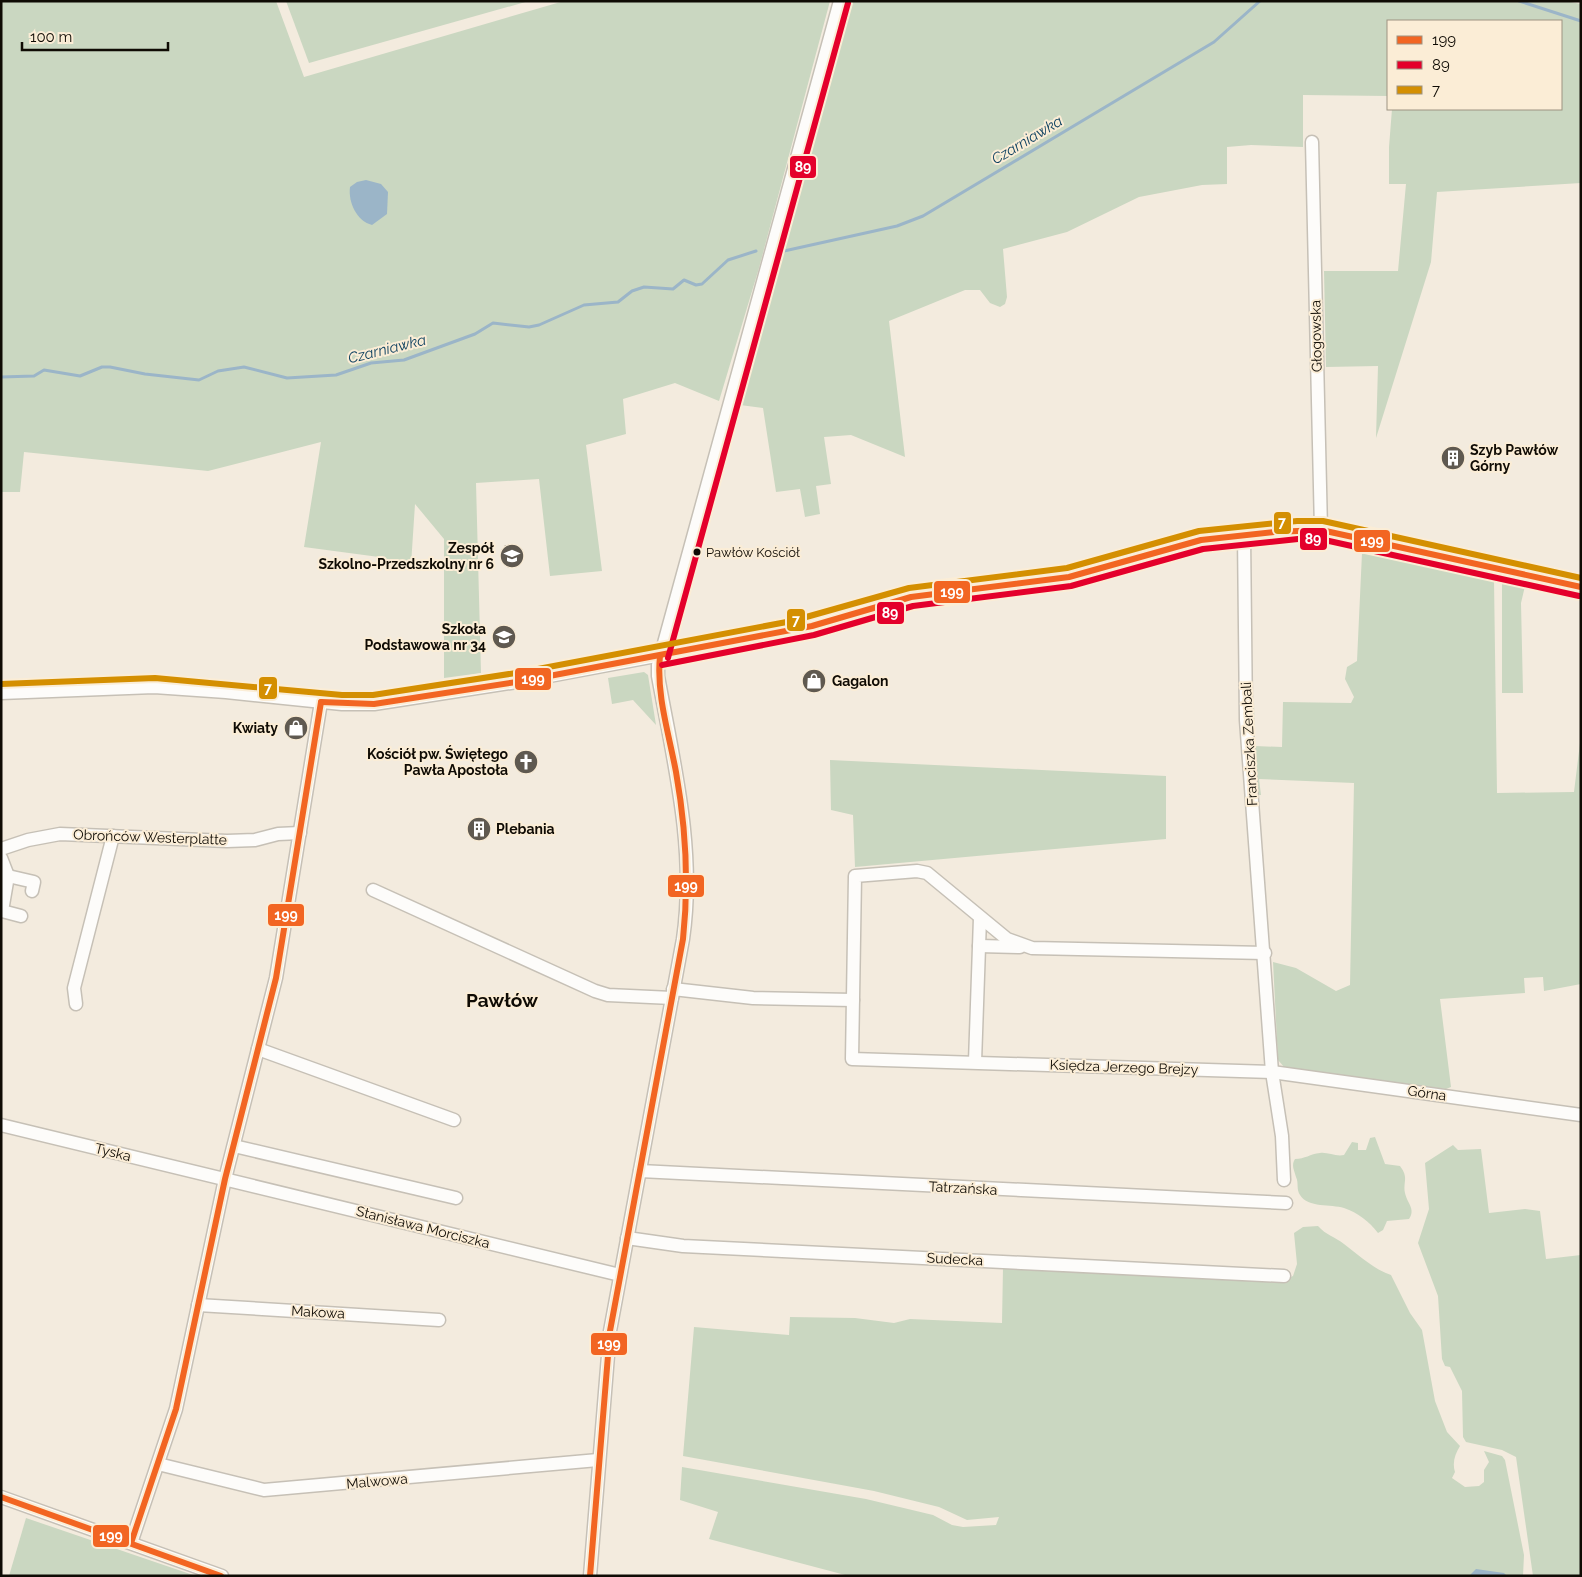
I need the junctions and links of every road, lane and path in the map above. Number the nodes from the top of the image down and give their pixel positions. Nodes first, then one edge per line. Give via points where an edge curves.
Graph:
1 (840, 1) edge
2 (1312, 142) dead end
3 (1321, 530) junction
4 (1244, 535) junction
5 (1581, 587) edge
6 (660, 656) junction
7 (1, 693) edge
8 (321, 702) junction
9 (300, 833) junction
10 (113, 836) junction
11 (1, 849) edge
12 (1, 858) edge
13 (8, 876) junction
14 (32, 890) dead end
15 (373, 890) dead end
16 (2, 912) edge
17 (21, 916) dead end
18 (980, 918) junction
19 (979, 946) junction
20 (1032, 948) junction
21 (1265, 953) junction
22 (673, 994) junction
23 (853, 1000) junction
24 (76, 1004) dead end
25 (258, 1049) junction
26 (975, 1062) junction
27 (1272, 1072) junction
28 (1581, 1115) edge
29 (454, 1120) dead end
30 (1, 1125) edge
31 (234, 1146) junction
32 (640, 1170) junction
33 (225, 1179) junction
34 (1284, 1180) dead end
35 (456, 1198) dead end
36 (1286, 1202) dead end
37 (627, 1238) junction
38 (620, 1275) junction
39 (1284, 1276) dead end
40 (198, 1305) junction
41 (439, 1320) dead end
42 (598, 1460) junction
43 (158, 1464) junction
44 (1, 1497) edge
45 (131, 1543) junction
46 (222, 1576) edge
47 (590, 1576) edge

1 - 6 street
2 - 3 street, Głogowska
3 - 4 street
3 - 5 street
4 - 6 street via 1182,545 1069,577 911,596 812,626
4 - 21 street, Franciszka Zembali via 1246,720
6 - 8 street via 391,702 358,705
6 - 22 street via 658,676 684,815 687,857 685,921
7 - 8 street via 154,687
8 - 9 street
9 - 10 street, Obrońców Westerplatte via 227,841
9 - 25 street via 283,945
10 - 11 street, Obrońców Westerplatte via 60,834
10 - 24 street via 74,988
12 - 13 street
13 - 14 street via 34,882
13 - 16 street
15 - 22 street via 595,991 608,995
16 - 17 street
18 - 19 street
18 - 20 street via 1008,939
18 - 23 street, Księdza Jerzego Brejzy via 927,874 918,871 855,876
19 - 20 street
19 - 26 street
20 - 21 street
21 - 27 street, Franciszka Zembali
22 - 23 street
22 - 32 street
23 - 26 street, Księdza Jerzego Brejzy via 852,1059
25 - 29 street
25 - 31 street
26 - 27 street, Księdza Jerzego Brejzy
27 - 28 street, Górna
27 - 34 street, Franciszka Zembali via 1282,1136
30 - 33 street, Tyska
31 - 33 street
31 - 35 street
32 - 36 street, Tatrzańska
32 - 37 street
33 - 38 street, Stanisława Morciszka
33 - 40 street
37 - 38 street
37 - 39 street, Sudecka via 682,1246
38 - 42 street via 606,1357
40 - 41 street, Makowa
40 - 43 street via 176,1409
42 - 43 street, Malwowa via 264,1490
42 - 47 street
43 - 45 street
44 - 45 street
45 - 46 street

